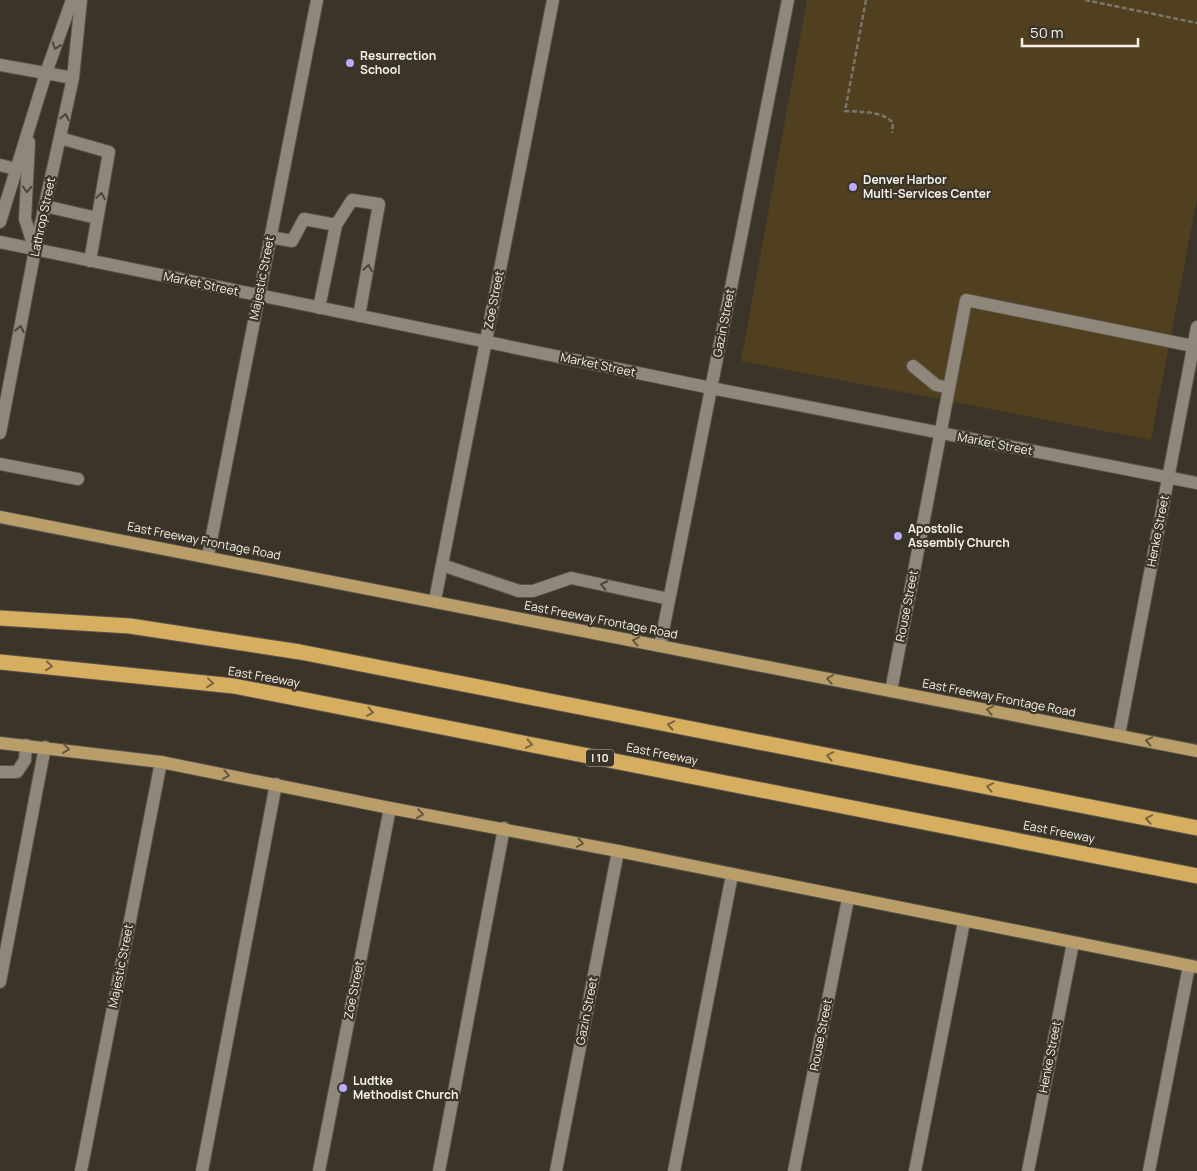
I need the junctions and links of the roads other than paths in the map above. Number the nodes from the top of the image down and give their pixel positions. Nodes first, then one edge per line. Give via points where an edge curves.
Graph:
1 (72, 0) edge
2 (81, 0) edge
3 (317, 0) edge
4 (553, 0) edge
5 (788, 0) edge
6 (0, 64) edge
7 (46, 73) junction
8 (73, 78) junction
9 (30, 123) junction
10 (60, 138) junction
11 (0, 165) edge
12 (16, 169) junction
13 (3, 203) edge
14 (45, 206) junction
15 (97, 218) junction
16 (0, 222) edge
17 (336, 225) junction
18 (270, 237) junction
19 (0, 242) edge
20 (35, 250) junction
21 (90, 261) junction
22 (259, 296) junction
23 (319, 308) junction
24 (359, 316) junction
25 (1197, 327) edge
26 (486, 342) junction
27 (1193, 346) junction
28 (913, 366) dead end
29 (711, 388) junction
30 (949, 388) junction
31 (0, 433) edge
32 (940, 434) junction
33 (0, 464) edge
34 (1168, 478) junction
35 (78, 479) dead end
36 (1197, 483) edge
37 (0, 517) edge
38 (208, 556) junction
39 (442, 565) junction
40 (669, 599) junction
41 (435, 600) junction
42 (4, 619) edge
43 (660, 646) junction
44 (0, 662) edge
45 (891, 691) junction
46 (1119, 735) junction
47 (0, 743) edge
48 (26, 745) junction
49 (45, 747) junction
50 (1197, 751) edge
51 (161, 762) junction
52 (0, 772) edge
53 (276, 784) junction
54 (390, 808) junction
55 (504, 828) junction
56 (1197, 828) edge
57 (618, 851) junction
58 (732, 874) junction
59 (1197, 876) edge
60 (848, 899) junction
61 (964, 922) junction
62 (1073, 943) junction
63 (1193, 967) edge
64 (0, 982) edge
65 (81, 1171) edge
66 (202, 1171) edge
67 (318, 1171) edge
68 (439, 1171) edge
69 (556, 1171) edge
70 (674, 1171) edge
71 (794, 1171) edge
72 (915, 1171) edge
73 (1028, 1171) edge
74 (1149, 1171) edge

1 -> 7 street
2 - 8 street, Lathrop Street
3 - 18 street, Majestic Street
4 - 26 street, Zoe Street
5 - 29 street, Gazin Street
6 - 7 street
7 - 8 street
7 - 9 street
10 -> 8 street, Lathrop Street
9 - 12 street
9 -> 20 street via 25,219
10 - 14 street, Lathrop Street
15 -> 10 street via 109,152
11 - 12 street
12 - 13 street
13 - 16 street
14 - 15 street
14 - 20 street, Lathrop Street
15 - 21 street
17 - 18 street via 304,219 292,241
17 - 23 street
24 -> 17 street via 379,204 352,200
18 - 22 street, Majestic Street
19 - 20 street, Market Street
20 - 21 street, Market Street
31 -> 20 street, Lathrop Street
21 - 22 street, Market Street
22 - 23 street, Market Street
22 - 38 street, Majestic Street
23 - 24 street, Market Street
24 - 26 street, Market Street
25 - 27 street, Henke Street
26 - 29 street, Market Street
26 - 39 street, Zoe Street
27 - 30 street, Rouse Street via 966,300
27 - 34 street, Henke Street
28 - 30 street via 936,384
29 - 32 street, Market Street
29 - 40 street, Gazin Street
30 - 32 street, Rouse Street
32 - 34 street, Market Street
32 - 45 street, Rouse Street
33 - 35 street
34 - 36 street, Market Street
34 - 46 street, Henke Street
37 - 38 main road, East Freeway Frontage Road
38 - 41 main road, East Freeway Frontage Road
40 -> 39 street via 571,578 533,591 519,591
39 - 41 street, Zoe Street
40 - 43 street, Gazin Street
43 -> 41 main road, East Freeway Frontage Road
56 -> 42 highway via 300,652 130,626
45 -> 43 main road, East Freeway Frontage Road
44 -> 59 highway, East Freeway / I 10 via 234,686
46 -> 45 main road, East Freeway Frontage Road
50 -> 46 main road, East Freeway Frontage Road
47 - 48 main road
48 - 49 main road
48 - 52 street via 24,760 17,772
49 -> 51 main road
49 - 64 street
51 -> 53 main road
51 - 65 street, Majestic Street
53 - 54 main road
53 - 66 street
54 -> 55 main road
54 - 67 street, Zoe Street
55 -> 57 main road
55 - 68 street
57 - 58 main road
57 - 69 street, Gazin Street
58 - 60 main road
58 - 70 street
60 - 61 main road
60 - 71 street, Rouse Street
61 - 62 main road
61 - 72 street
62 - 63 main road
62 - 73 street, Henke Street
63 - 74 street

